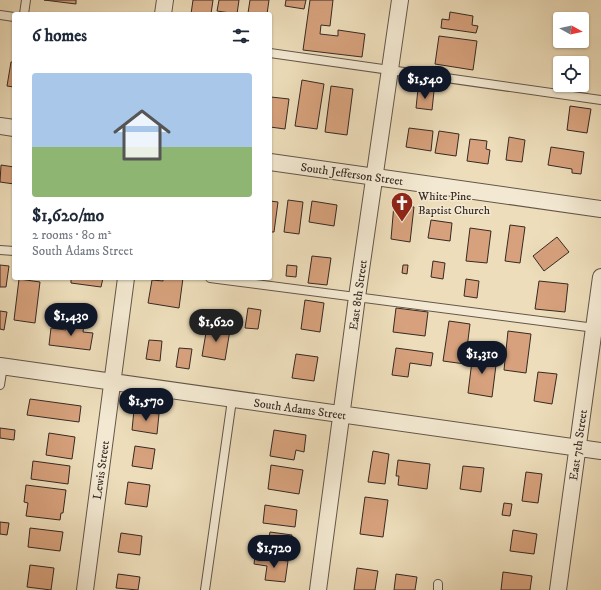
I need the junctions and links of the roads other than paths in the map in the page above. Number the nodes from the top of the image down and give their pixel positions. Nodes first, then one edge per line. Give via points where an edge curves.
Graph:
1 (26, 0) edge
2 (165, 0) edge
3 (400, 0) edge
4 (24, 12) edge
5 (163, 12) edge
6 (0, 15) edge
7 (12, 17) edge
8 (272, 53) edge
9 (389, 70) junction
10 (601, 100) edge
11 (0, 126) edge
12 (12, 128) edge
13 (272, 162) edge
14 (374, 177) junction
15 (601, 209) edge
16 (0, 250) edge
17 (12, 252) edge
18 (601, 277) edge
19 (126, 280) edge
20 (225, 280) edge
21 (357, 297) junction
22 (595, 328) junction
23 (1, 366) edge
24 (112, 382) junction
25 (0, 385) edge
26 (232, 400) junction
27 (341, 414) junction
28 (578, 448) junction
29 (601, 451) edge
30 (85, 590) edge
31 (205, 590) edge
32 (318, 590) edge
33 (558, 590) edge

1 - 4 lane
2 - 5 street
3 - 9 street, East 8th Street
6 - 7 lane
8 - 9 lane
9 - 10 lane
9 - 14 street, East 8th Street
11 - 12 street
13 - 14 street, South Jefferson Street
14 - 15 street, South Jefferson Street
14 - 21 street, East 8th Street
16 - 17 lane
18 - 22 street, East 7th Street
19 - 24 street, Lewis Street
20 - 21 lane
21 - 22 lane
21 - 27 street, East 8th Street
22 - 28 street, East 7th Street
23 - 24 street, South Adams Street
23 - 25 lane
24 - 26 street, South Adams Street
24 - 30 street, Lewis Street
26 - 27 street, South Adams Street
26 - 31 lane
27 - 28 street, South Adams Street
27 - 32 street, East 8th Street
28 - 29 street, South Adams Street
28 - 33 street, East 7th Street

